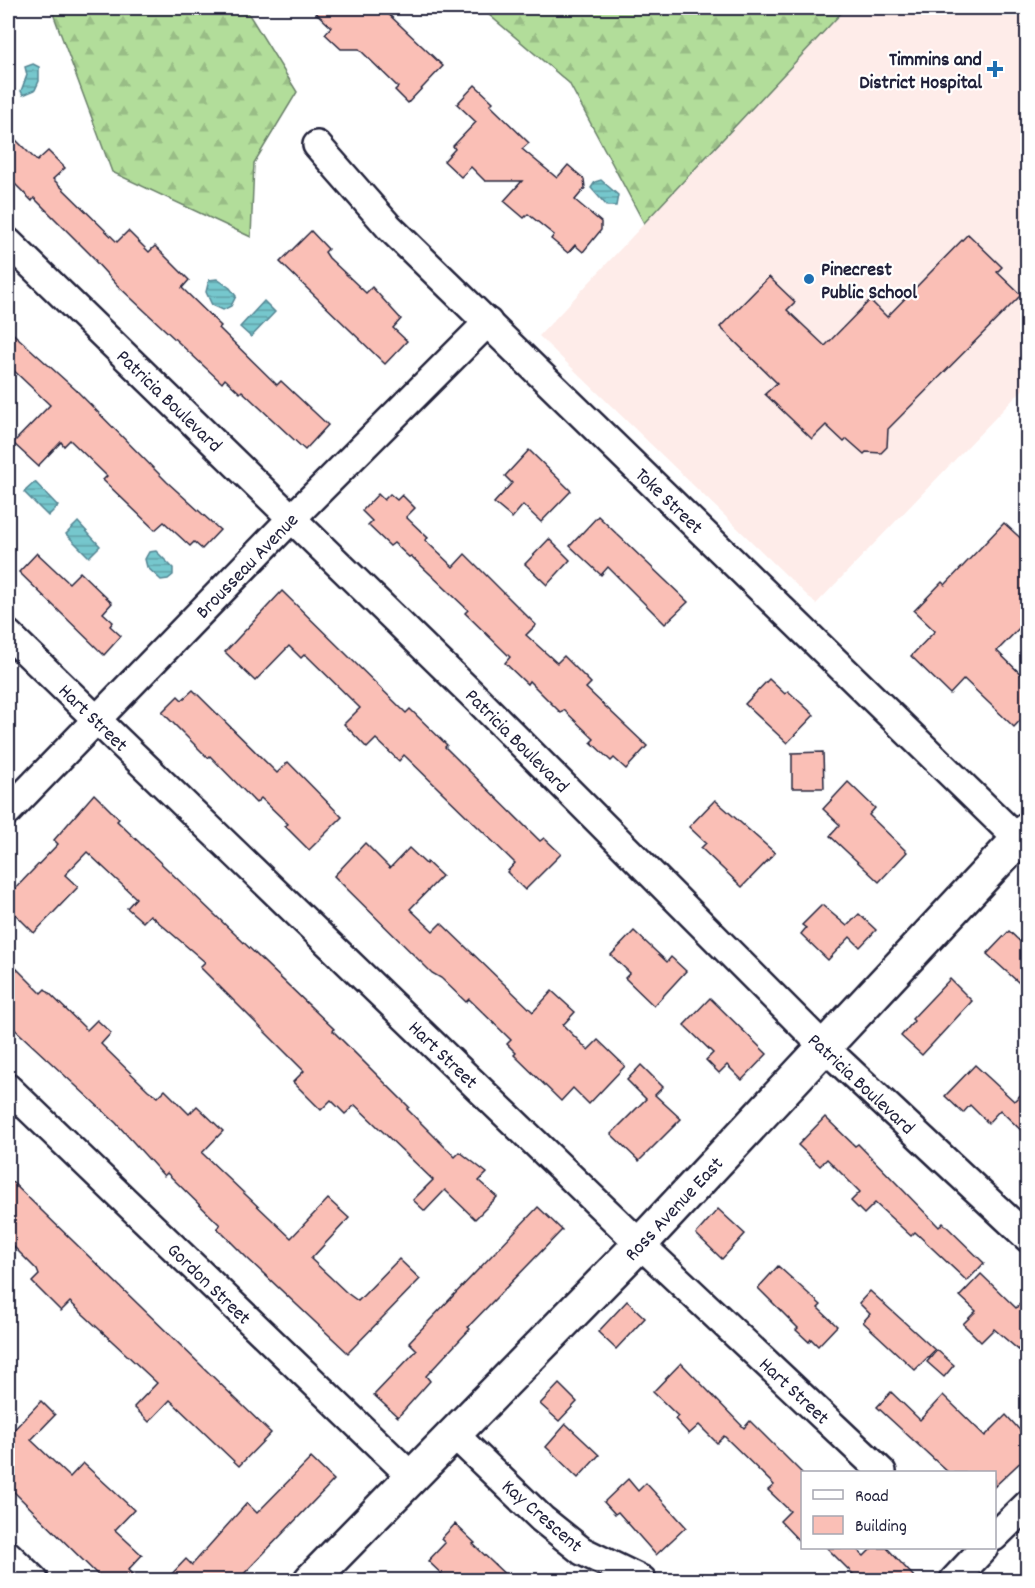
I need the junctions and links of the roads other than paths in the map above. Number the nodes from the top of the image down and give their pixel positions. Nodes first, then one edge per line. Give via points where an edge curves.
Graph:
1 (317, 145) dead end
2 (8, 242) edge
3 (488, 322) junction
4 (292, 518) junction
5 (8, 634) edge
6 (96, 719) junction
7 (8, 811) edge
8 (1024, 839) edge
9 (823, 1046) junction
10 (8, 1088) edge
11 (1028, 1238) edge
12 (640, 1244) junction
13 (454, 1434) junction
14 (880, 1471) edge
15 (412, 1477) junction
16 (1028, 1504) edge
17 (996, 1535) edge
18 (972, 1551) edge
19 (8, 1555) edge
20 (34, 1581) edge
21 (311, 1581) edge
22 (642, 1581) edge
23 (954, 1581) edge

1 - 3 street, Toke Street via 389,227
2 - 4 street, Patricia Boulevard
3 - 4 street, Brousseau Avenue
3 - 8 street, Toke Street
4 - 6 street, Brousseau Avenue
4 - 9 street, Patricia Boulevard
5 - 6 street, Hart Street
6 - 7 street, Brousseau Avenue
6 - 12 street, Hart Street
8 - 9 main road, Ross Avenue East
9 - 11 street, Patricia Boulevard
9 - 12 main road, Ross Avenue East
10 - 15 street, Gordon Street
12 - 13 main road, Ross Avenue East
12 - 14 street, Hart Street
13 - 15 main road, Ross Avenue East
13 - 22 street, Kay Crescent via 542,1519 582,1551
15 - 21 main road, Ross Avenue East
16 - 17 street
18 - 23 street
19 - 20 street

